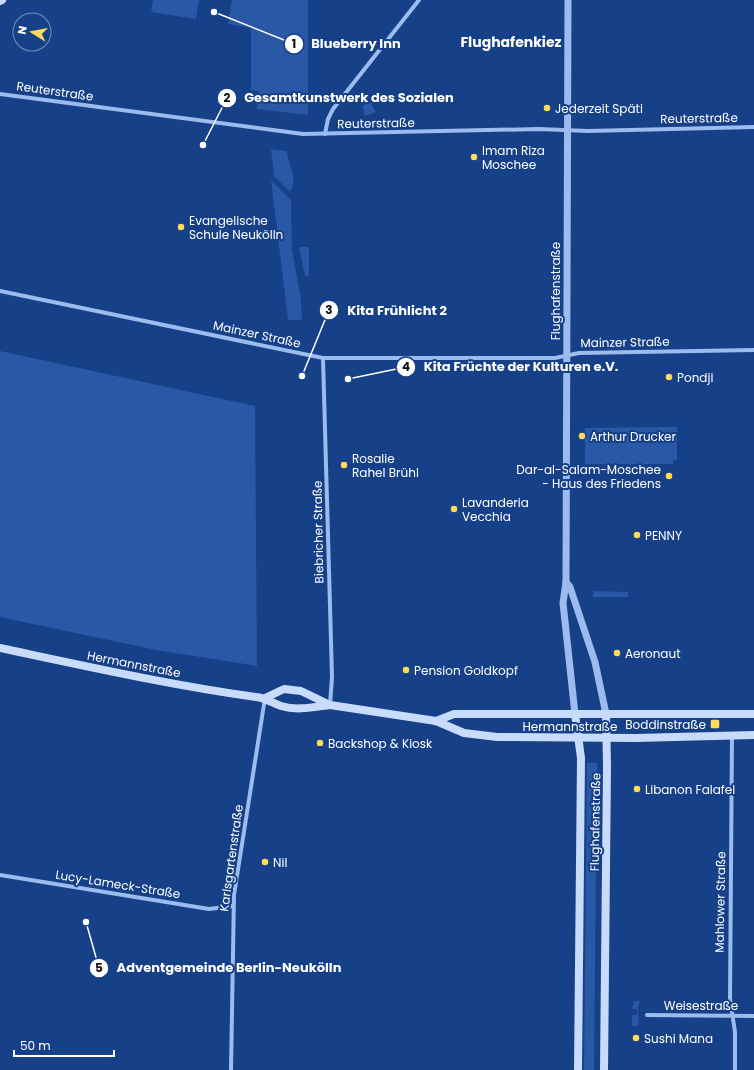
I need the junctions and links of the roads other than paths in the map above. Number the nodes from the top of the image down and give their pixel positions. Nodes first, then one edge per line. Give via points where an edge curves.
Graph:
1 (419, 0) edge
2 (568, 0) edge
3 (0, 94) edge
4 (754, 127) edge
5 (568, 130) junction
6 (325, 134) junction
7 (0, 291) edge
8 (754, 350) edge
9 (567, 355) junction
10 (323, 358) junction
11 (566, 582) junction
12 (0, 648) edge
13 (265, 698) junction
14 (330, 705) junction
15 (575, 714) junction
16 (606, 714) junction
17 (754, 714) edge
18 (436, 721) junction
19 (754, 734) edge
20 (732, 735) junction
21 (578, 738) junction
22 (607, 738) junction
23 (0, 875) edge
24 (234, 906) junction
25 (647, 1015) dead end
26 (732, 1016) junction
27 (754, 1016) edge
28 (231, 1070) edge
29 (578, 1070) edge
30 (604, 1070) edge
31 (735, 1070) edge

1 - 6 street via 333,109
2 - 5 street, Flughafenstraße
3 - 6 street, Reuterstraße via 303,134
4 - 5 street, Reuterstraße
5 - 6 street, Reuterstraße
5 - 9 street, Flughafenstraße
7 - 10 street, Mainzer Straße
8 - 9 street, Mainzer Straße
9 - 10 street, Mainzer Straße via 551,358
9 - 11 street, Flughafenstraße
10 - 14 street, Biebricher Straße via 332,677
11 - 15 street, Flughafenstraße via 563,603
11 - 16 street, Flughafenstraße via 591,648
12 - 13 main road, Hermannstraße via 128,676
13 - 14 main road, Hermannstraße via 281,706 295,708
13 - 14 main road, Hermannstraße via 284,689 301,691
13 - 24 street, Karlsgartenstraße
14 - 18 main road, Hermannstraße
15 - 16 main road, Hermannstraße
15 - 18 main road, Hermannstraße via 454,714
15 - 21 main road, Flughafenstraße
16 - 17 main road, Hermannstraße
16 - 22 main road, Flughafenstraße
18 - 21 main road, Hermannstraße via 464,733 497,737
19 - 20 main road, Hermannstraße
20 - 22 main road, Hermannstraße
20 - 26 street, Mahlower Straße
21 - 22 main road, Hermannstraße
21 - 29 main road, Flughafenstraße via 581,758
22 - 30 main road, Flughafenstraße
23 - 24 street, Lucy-Lameck-Straße via 209,909
24 - 28 street, Karlsgartenstraße
25 - 26 street, Weisestraße
26 - 27 street, Weisestraße
26 - 31 street, Mahlower Straße via 735,1032

